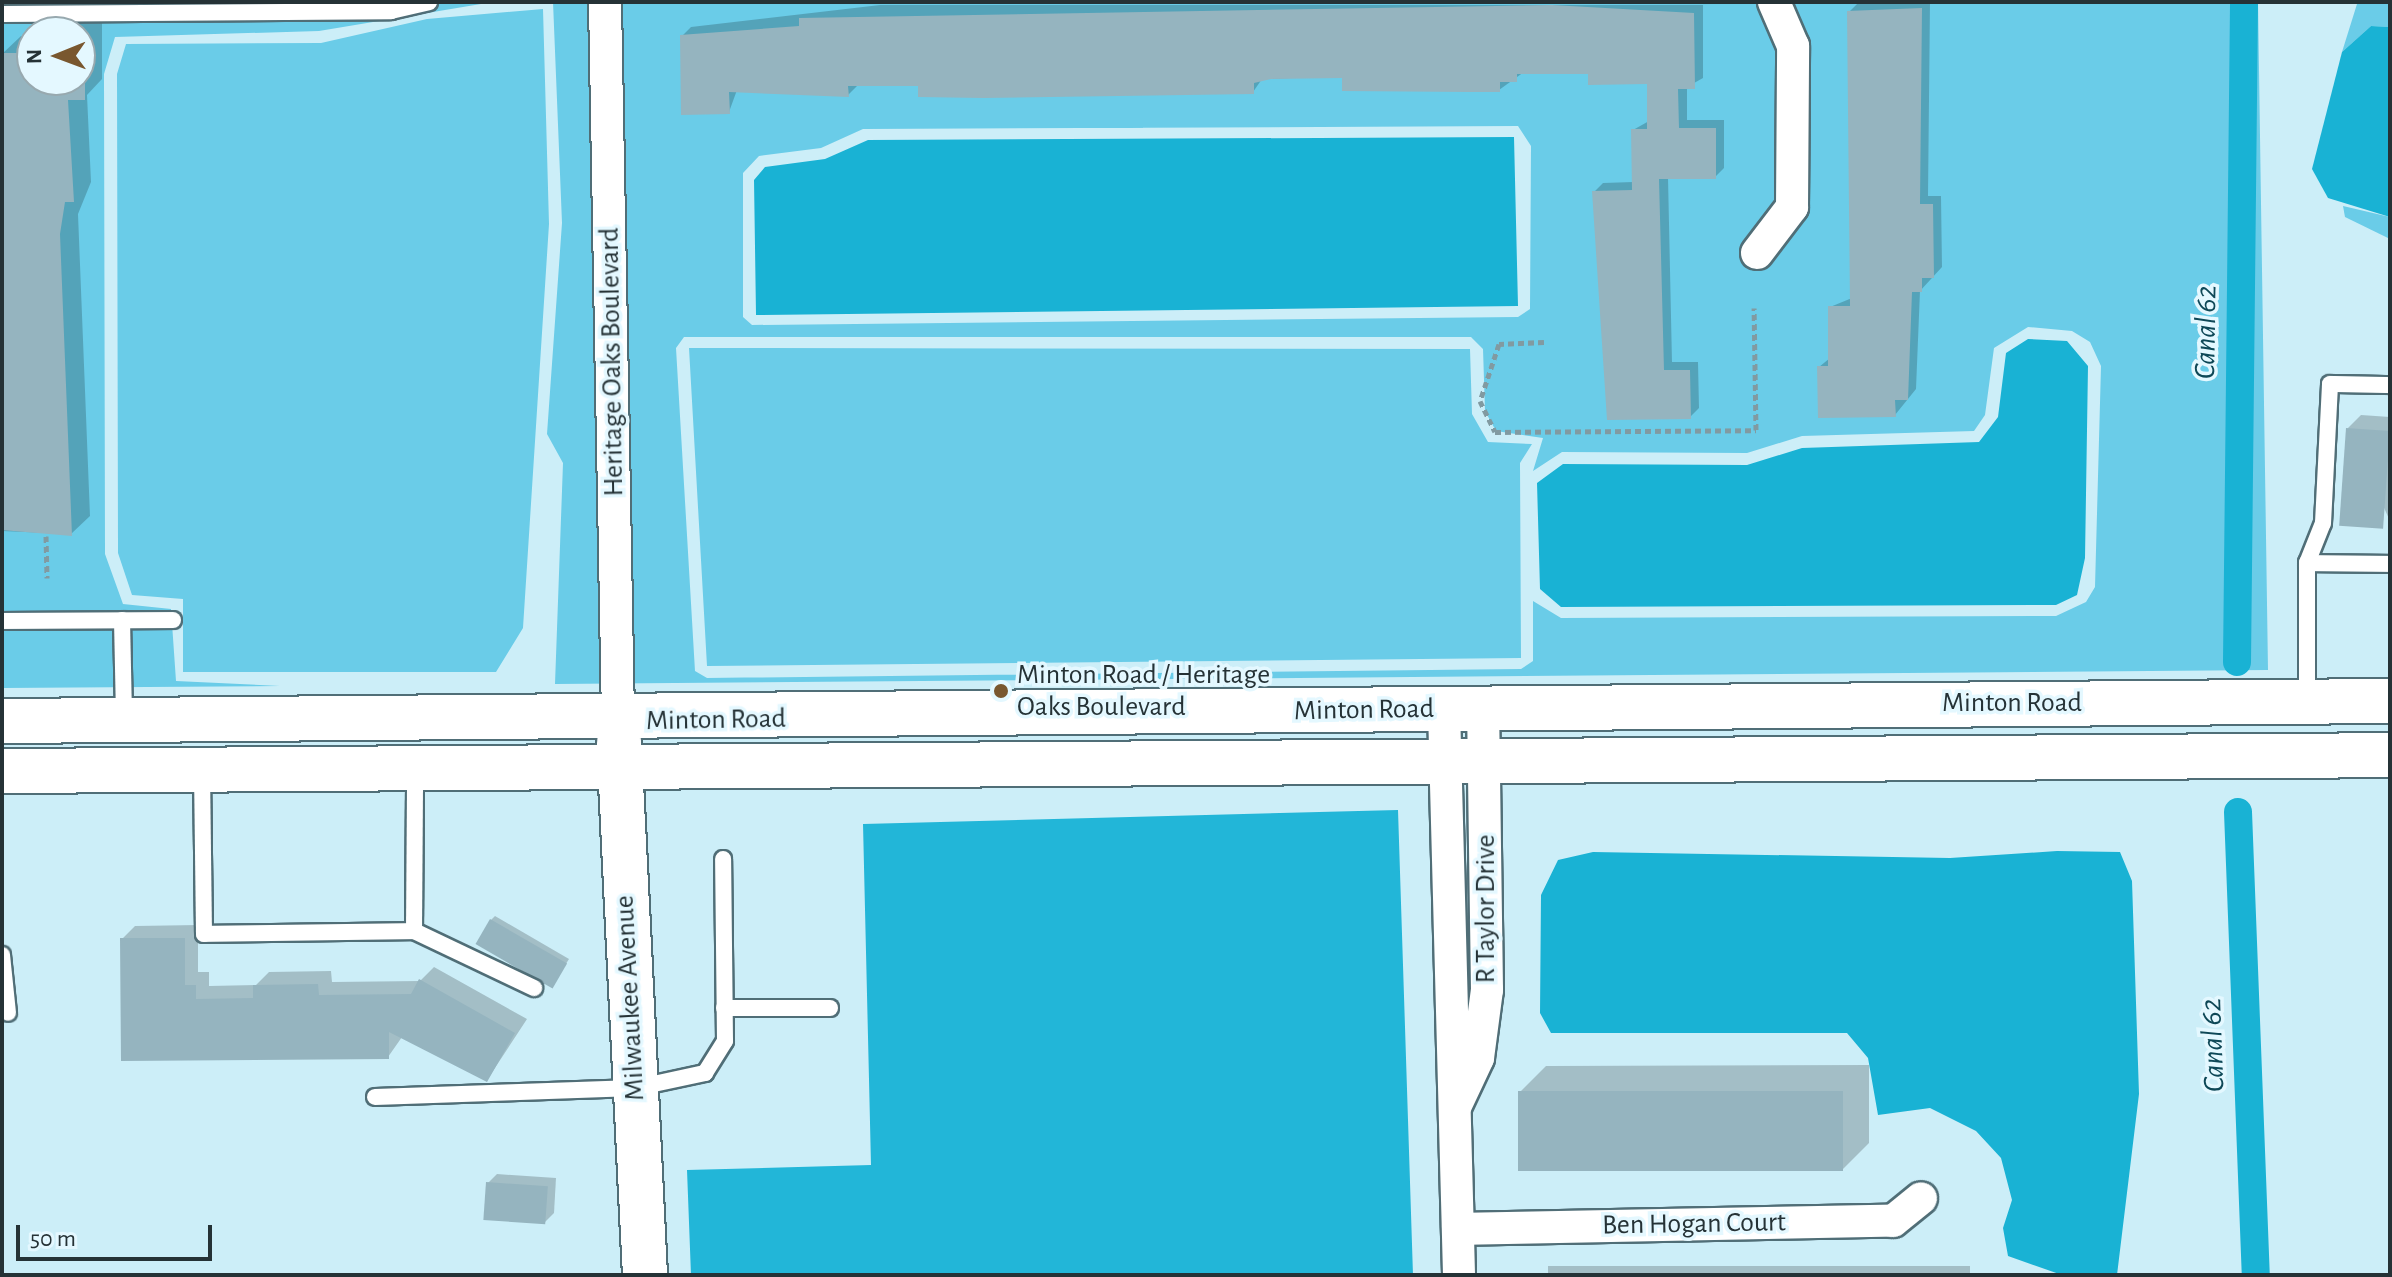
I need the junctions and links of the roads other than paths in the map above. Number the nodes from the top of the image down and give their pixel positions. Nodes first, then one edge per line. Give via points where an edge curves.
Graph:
1 (429, 2) edge
2 (605, 2) edge
3 (1774, 2) edge
4 (2, 14) edge
5 (1757, 253) dead end
6 (2390, 385) edge
7 (2307, 563) junction
8 (2390, 564) edge
9 (122, 620) junction
10 (173, 620) dead end
11 (2, 621) edge
12 (2307, 701) junction
13 (2390, 701) edge
14 (1464, 709) junction
15 (2, 721) edge
16 (124, 721) junction
17 (618, 721) junction
18 (2390, 755) edge
19 (1464, 764) junction
20 (202, 770) junction
21 (2, 771) edge
22 (415, 771) junction
23 (619, 772) junction
24 (723, 859) dead end
25 (1446, 901) junction
26 (1486, 902) junction
27 (414, 931) junction
28 (2, 955) edge
29 (534, 988) dead end
30 (1448, 1006) junction
31 (1485, 1007) junction
32 (724, 1008) junction
33 (830, 1008) dead end
34 (8, 1013) dead end
35 (635, 1088) junction
36 (375, 1097) dead end
37 (1456, 1105) junction
38 (1921, 1198) dead end
39 (1458, 1229) junction
40 (645, 1275) edge
41 (1459, 1275) edge

1 - 4 lane via 391,11
2 - 17 street, Heritage Oaks Boulevard
3 - 5 street via 1793,46 1792,207
6 - 7 lane via 2330,384 2323,523
7 - 8 lane
7 - 12 lane
9 - 10 lane
9 - 11 lane
9 - 16 lane
12 - 13 main road, Minton Road
12 - 14 main road, Minton Road
14 - 17 main road, Minton Road
14 - 19 street, R Taylor Drive
15 - 16 main road, Minton Road
16 - 17 main road, Minton Road
17 - 23 main road, Milwaukee Avenue
18 - 19 main road, Minton Road
19 - 23 main road, Minton Road
19 - 25 street, R Taylor Drive
19 - 26 street, R Taylor Drive
20 - 21 main road, Minton Road
20 - 22 main road, Minton Road
20 - 27 lane via 204,934
22 - 23 main road, Minton Road
22 - 27 lane
23 - 35 main road, Milwaukee Avenue
24 - 32 lane
25 - 26 street
25 - 30 street, R Taylor Drive
26 - 31 street, R Taylor Drive
27 - 29 lane
28 - 34 lane
30 - 31 street
30 - 37 street, R Taylor Drive
31 - 37 street, R Taylor Drive via 1478,1058
32 - 33 lane
32 - 35 lane via 725,1041 705,1073
35 - 36 lane
35 - 40 main road, Milwaukee Avenue
37 - 39 street, R Taylor Drive
38 - 39 street, Ben Hogan Court via 1893,1221
39 - 41 street, R Taylor Drive

